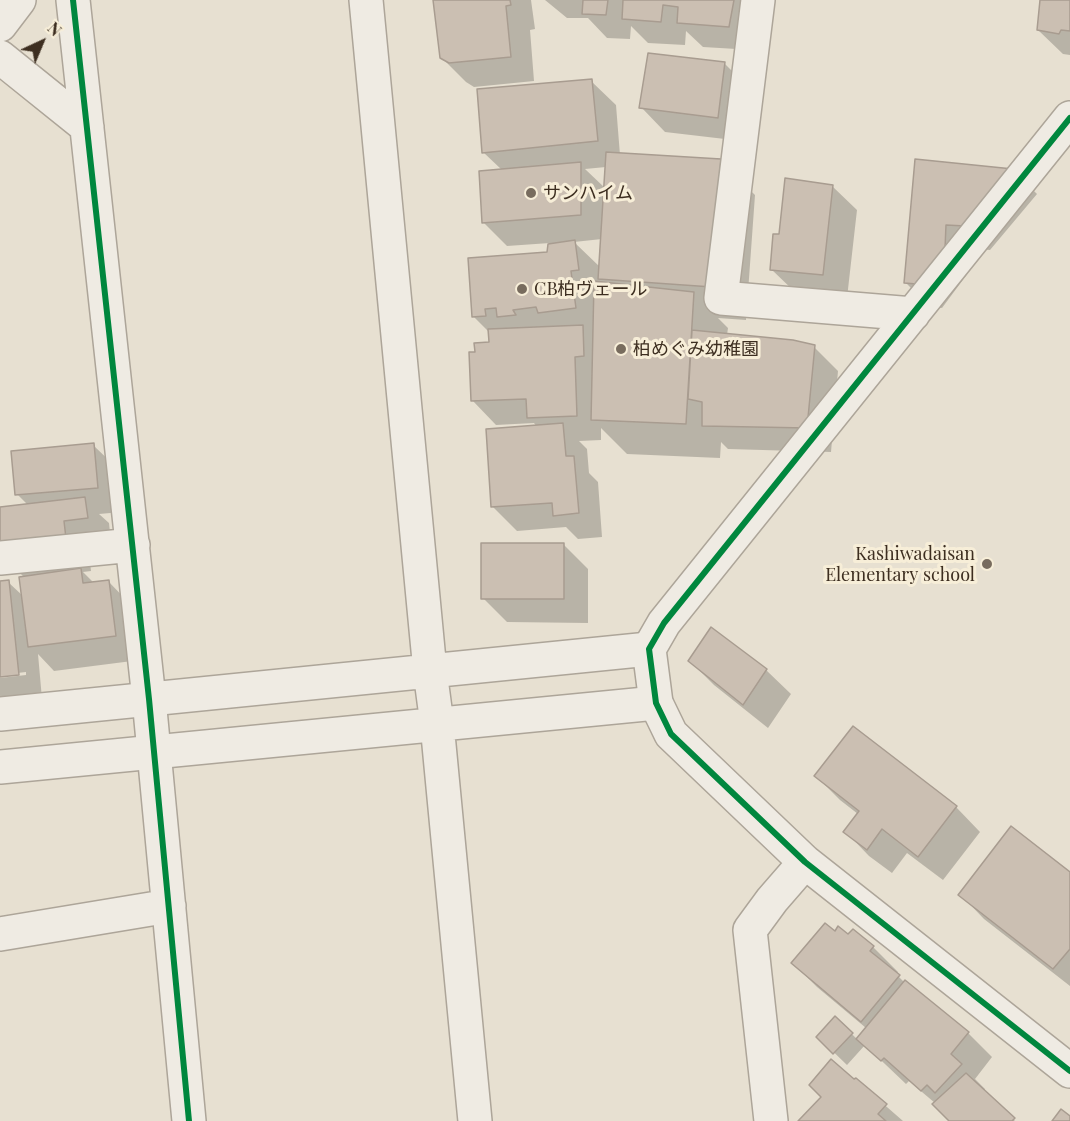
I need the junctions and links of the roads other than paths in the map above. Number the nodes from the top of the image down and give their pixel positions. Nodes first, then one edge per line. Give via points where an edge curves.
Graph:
1 (19, 0) edge
2 (74, 0) edge
3 (366, 0) edge
4 (758, 0) edge
5 (0, 25) edge
6 (0, 57) edge
7 (1070, 118) edge
8 (87, 127) junction
9 (914, 314) junction
10 (133, 545) junction
11 (0, 558) edge
12 (649, 649) junction
13 (430, 671) junction
14 (149, 699) junction
15 (656, 703) junction
16 (0, 714) edge
17 (437, 724) junction
18 (154, 752) junction
19 (0, 767) edge
20 (805, 862) junction
21 (169, 906) junction
22 (0, 934) edge
23 (1070, 1071) edge
24 (189, 1121) edge
25 (476, 1121) edge
26 (771, 1121) edge

1 - 5 street
2 - 8 street
3 - 13 street
4 - 9 street via 721,298
6 - 8 street
7 - 9 street
8 - 10 street
9 - 12 street via 664,623
10 - 11 street
10 - 14 street
12 - 13 street
12 - 15 street
13 - 14 street
13 - 17 street
14 - 16 street
14 - 18 street
15 - 17 street
15 - 20 street via 670,734
17 - 18 street
17 - 25 street
18 - 19 street
18 - 21 street
20 - 23 street
20 - 26 street via 750,930
21 - 22 street
21 - 24 street

